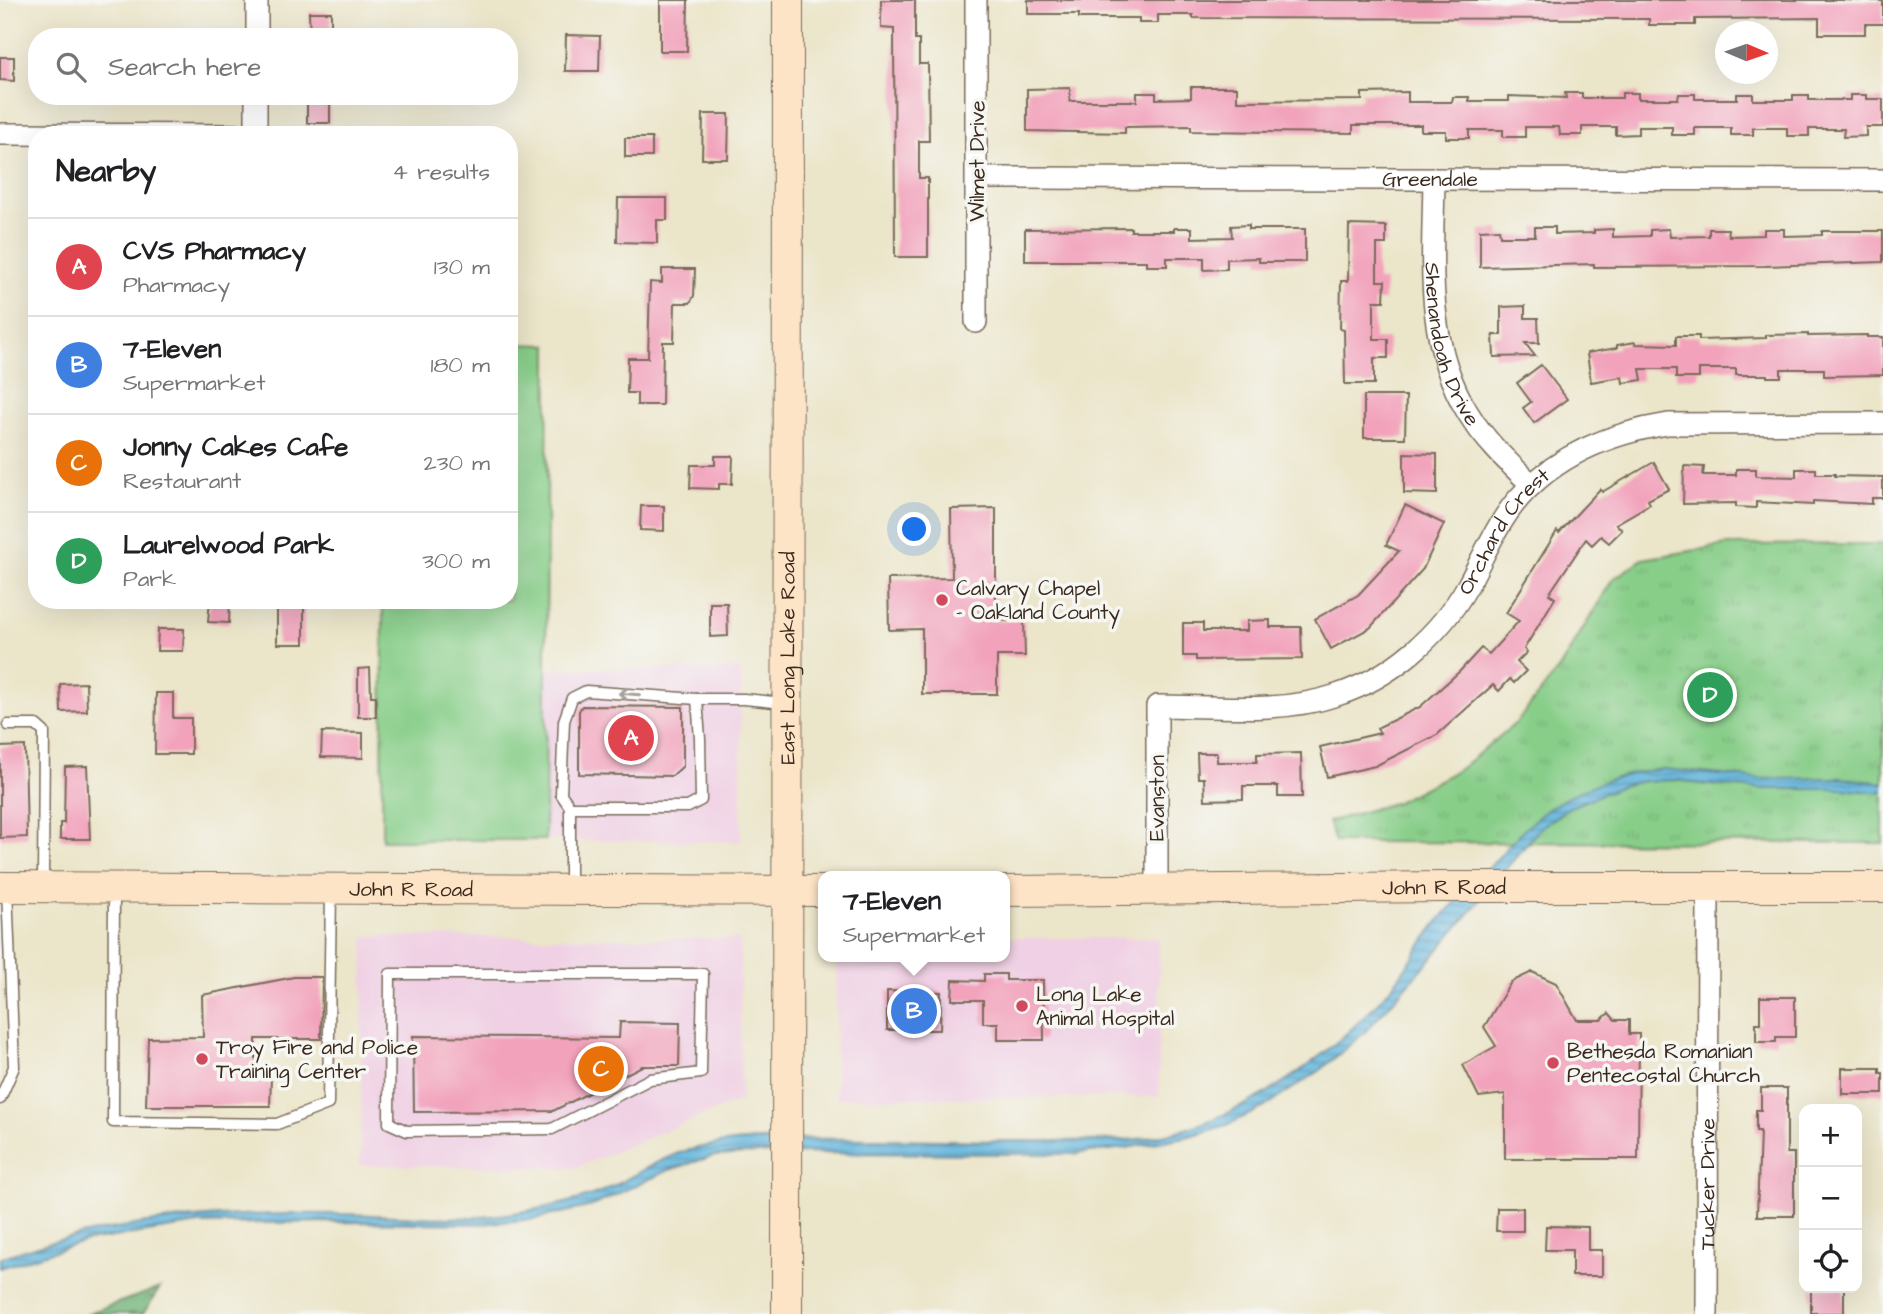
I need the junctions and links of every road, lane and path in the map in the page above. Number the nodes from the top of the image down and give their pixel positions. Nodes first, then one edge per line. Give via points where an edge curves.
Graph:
1 (257, 0) edge
2 (788, 0) edge
3 (976, 0) edge
4 (257, 28) edge
5 (256, 105) edge
6 (256, 126) edge
7 (0, 134) edge
8 (28, 134) edge
9 (977, 178) junction
10 (1434, 178) junction
11 (1883, 180) edge
12 (976, 322) dead end
13 (1883, 423) edge
14 (1532, 485) junction
15 (697, 699) junction
16 (787, 704) junction
17 (1157, 706) joint
18 (8, 725) dead end
19 (570, 807) junction
20 (3, 887) edge
21 (43, 887) junction
22 (114, 887) junction
23 (1708, 887) junction
24 (1883, 887) edge
25 (331, 888) junction
26 (570, 889) junction
27 (788, 891) junction
28 (818, 891) edge
29 (1010, 891) edge
30 (1157, 891) junction
31 (701, 1073) joint
32 (0, 1099) edge
33 (787, 1314) edge
34 (1707, 1314) edge

1 - 4 street
2 - 16 main road, East Long Lake Road
3 - 9 street, Wilmet Drive
5 - 6 street
7 - 8 street
9 - 10 street, Greendale
9 - 12 street, Wilmet Drive
10 - 11 street, Greendale
10 - 14 street, Shenandoah Drive via 1434,304 1441,350 1469,415
13 - 14 street, Orchard Crest via 1696,423 1642,428 1567,457
14 - 17 street, Orchard Crest via 1501,522 1466,588 1439,626 1399,663 1374,678 1338,695 1292,705
15 - 16 lane
15 - 19 lane via 701,800 688,807
15 -> 19 lane via 586,691 572,698 564,721 561,794
16 - 27 main road, East Long Lake Road
17 - 30 street, Evanston
18 - 21 lane via 37,725 44,732
19 - 26 lane
20 - 21 main road, John R Road
20 - 32 lane via 14,1067
21 - 22 main road, John R Road
22 - 25 main road, John R Road
22 - 25 lane via 113,1122 277,1125 328,1104
23 - 24 main road, John R Road
23 - 30 main road, John R Road
23 - 34 street, Tucker Drive
25 - 26 main road, John R Road
26 - 27 main road, John R Road
27 - 28 main road, John R Road
27 - 33 main road, East Long Lake Road
29 - 30 main road, John R Road
31 - 31 lane via 702,974 390,974 389,1123 407,1131 552,1129 650,1079

